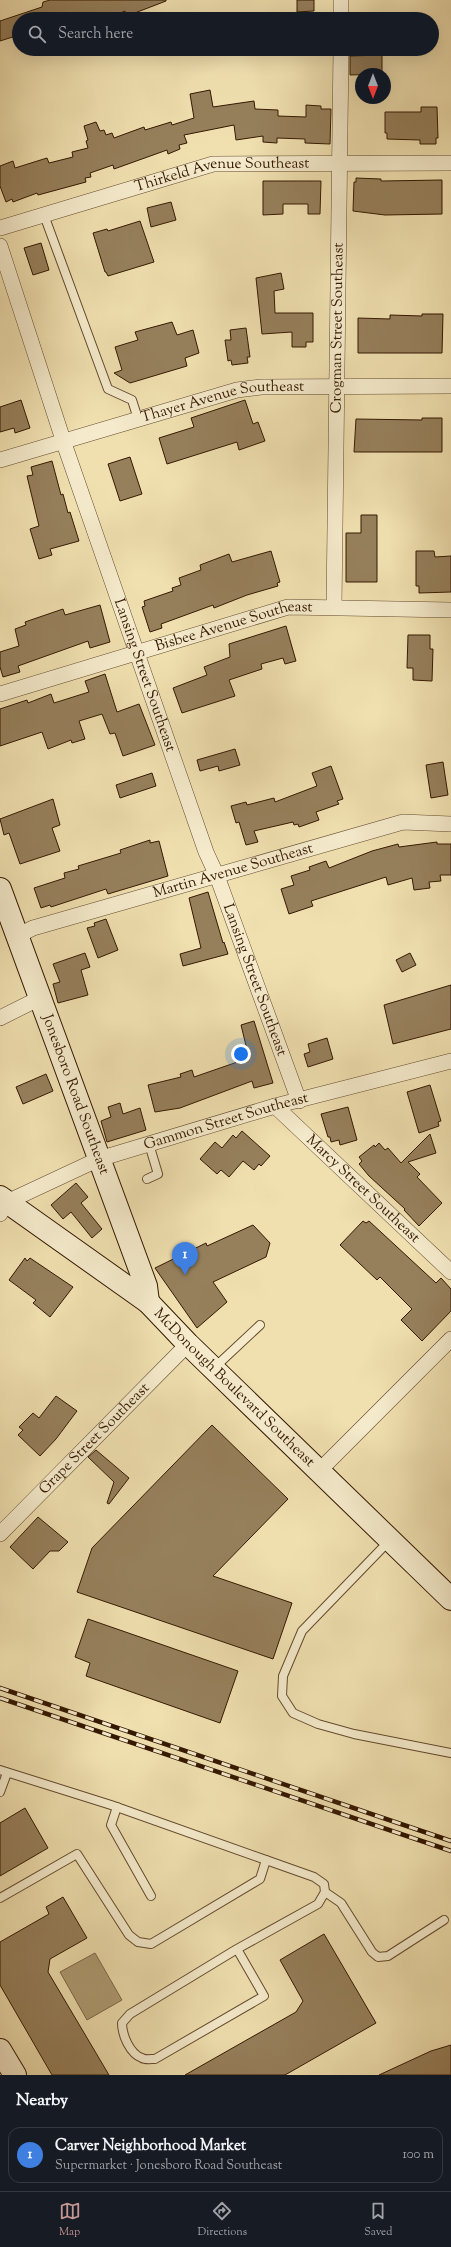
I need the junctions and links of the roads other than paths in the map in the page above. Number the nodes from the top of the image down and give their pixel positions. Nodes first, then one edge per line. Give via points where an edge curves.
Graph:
1 (341, 0) edge
2 (341, 12) edge
3 (341, 56) edge
4 (340, 163) junction
5 (451, 163) edge
6 (44, 214) junction
7 (0, 228) edge
8 (0, 246) edge
9 (335, 386) junction
10 (451, 386) edge
11 (138, 419) junction
12 (64, 441) junction
13 (0, 460) edge
14 (334, 608) junction
15 (451, 610) edge
16 (137, 652) junction
17 (0, 694) edge
18 (451, 824) edge
19 (217, 876) junction
20 (0, 889) edge
21 (17, 936) junction
22 (40, 998) junction
23 (0, 1018) edge
24 (451, 1061) edge
25 (299, 1101) junction
26 (275, 1106) junction
27 (149, 1144) junction
28 (99, 1159) junction
29 (147, 1179) dead end
30 (2, 1204) edge
31 (451, 1272) edge
32 (148, 1302) junction
33 (260, 1325) dead end
34 (451, 1339) edge
35 (188, 1344) junction
36 (214, 1368) junction
37 (318, 1472) junction
38 (0, 1534) edge
39 (390, 1540) junction
40 (451, 1599) edge
41 (451, 1753) edge
42 (3, 1771) edge
43 (0, 1792) edge
44 (117, 1807) junction
45 (266, 1860) junction
46 (326, 1892) junction
47 (151, 1896) dead end
48 (0, 1898) edge
49 (444, 1920) dead end
50 (237, 1949) junction
51 (0, 2050) edge
52 (14, 2075) edge

1 - 2 street
3 - 4 street, Crogman Street Southeast
4 - 5 street, Thirkeld Avenue Southeast
4 - 6 street, Thirkeld Avenue Southeast via 213,164
4 - 9 street, Crogman Street Southeast
6 - 7 street, Thirkeld Avenue Southeast
6 - 11 lane via 108,389 132,400
8 - 12 street, Lansing Street Southeast
9 - 10 street, Thayer Avenue Southeast
9 - 11 street, Thayer Avenue Southeast via 261,387 237,390
9 - 14 street, Crogman Street Southeast
11 - 12 street, Thayer Avenue Southeast
12 - 13 street, Thayer Avenue Southeast
12 - 16 street, Lansing Street Southeast
14 - 15 street, Bisbee Avenue Southeast
14 - 16 street, Bisbee Avenue Southeast via 288,607
16 - 17 street, Bisbee Avenue Southeast
16 - 19 street, Lansing Street Southeast via 206,852
18 - 19 street, Martin Avenue Southeast via 403,822
19 - 21 street, Martin Avenue Southeast via 33,928
19 - 25 street, Lansing Street Southeast
20 - 21 main road, Jonesboro Road Southeast
21 - 22 main road, Jonesboro Road Southeast
22 - 23 street
22 - 28 main road, Jonesboro Road Southeast
24 - 25 street, Gammon Street Southeast
25 - 26 street, Gammon Street Southeast
26 - 27 street, Gammon Street Southeast
26 - 31 street, Marcy Street Southeast
27 - 28 street, Gammon Street Southeast
27 - 29 lane via 158,1174
28 - 30 street, Gammon Street Southeast
28 - 32 main road, Jonesboro Road Southeast via 146,1286
30 - 32 main road, McDonough Boulevard Southeast
32 - 35 main road, McDonough Boulevard Southeast
33 - 36 lane
34 - 37 street
35 - 36 main road, McDonough Boulevard Southeast
35 - 38 street, Grape Street Southeast
36 - 37 main road, McDonough Boulevard Southeast
37 - 39 main road, McDonough Boulevard Southeast
39 - 40 main road, McDonough Boulevard Southeast
39 - 41 lane via 302,1631 283,1676 282,1696 294,1713 318,1724 354,1734
42 - 43 lane
42 - 44 lane
44 - 45 lane
44 - 47 lane via 111,1825
45 - 46 lane via 314,1877 324,1884
45 - 48 lane via 260,1879 151,1944 138,1942 129,1935 77,1854
46 - 49 lane via 342,1903 372,1952 378,1957 388,1956
46 - 50 lane via 318,1904
50 - 50 lane via 130,2014 122,2023 122,2032 134,2054 143,2059 155,2059 264,1996
51 - 52 main road

